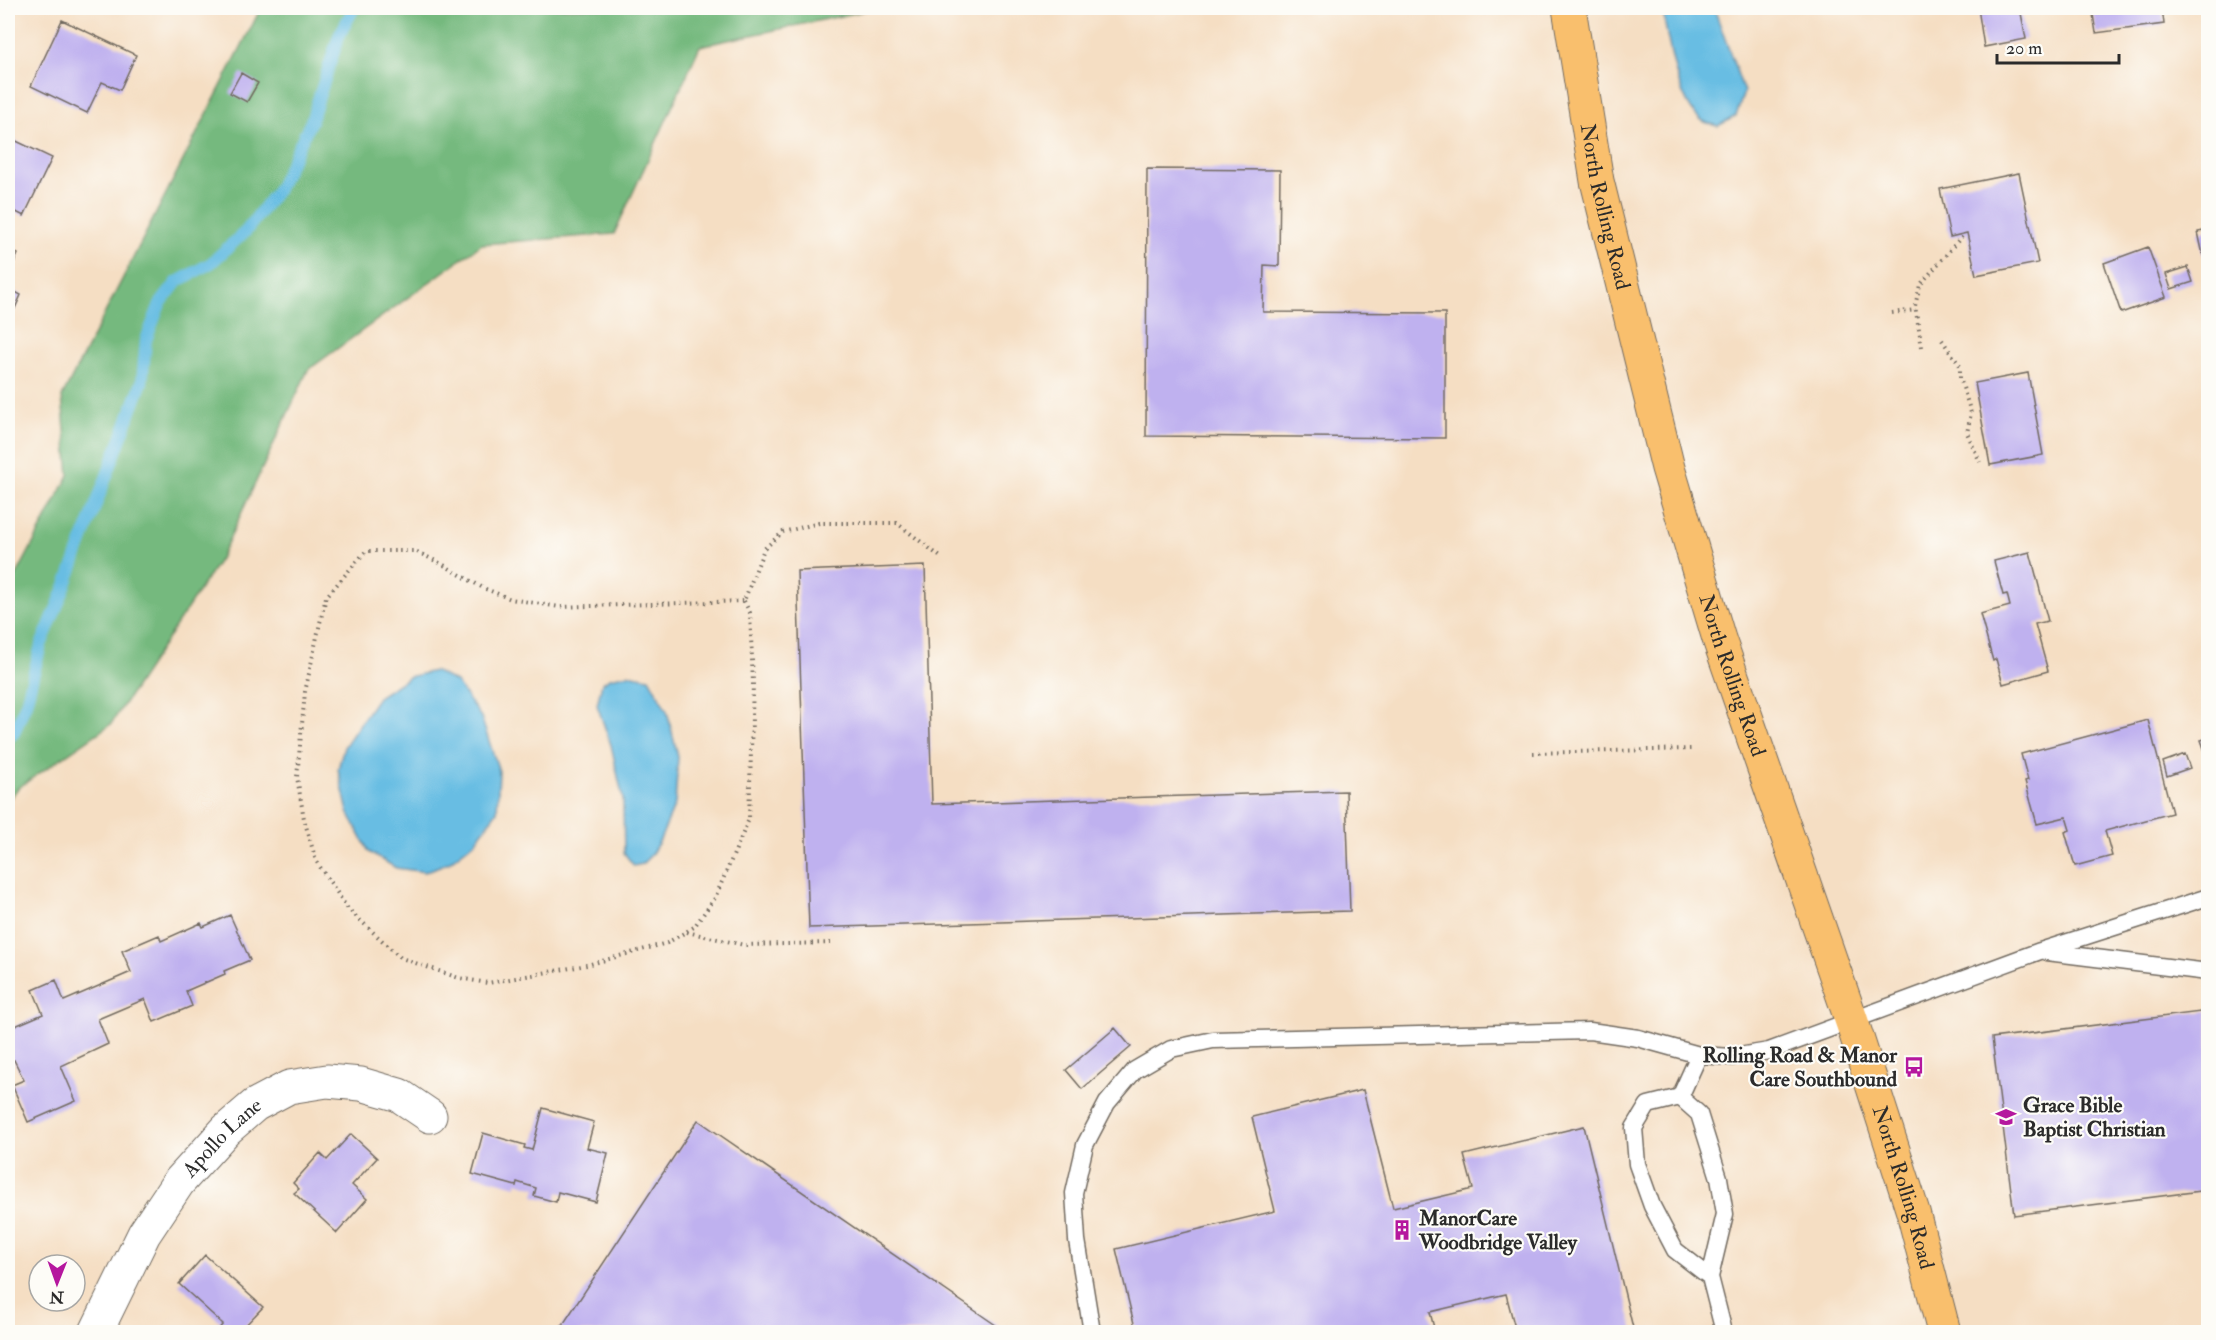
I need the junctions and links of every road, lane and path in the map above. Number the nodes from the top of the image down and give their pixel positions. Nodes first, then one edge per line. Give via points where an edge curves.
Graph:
1 (1569, 8) edge
2 (1963, 235) dead end
3 (1916, 310) junction
4 (1892, 313) dead end
5 (1942, 340) dead end
6 (1922, 347) dead end
7 (1980, 462) dead end
8 (943, 559) dead end
9 (744, 601) junction
10 (1691, 749) dead end
11 (1533, 753) dead end
12 (2208, 897) edge
13 (686, 932) junction
14 (832, 943) dead end
15 (2040, 951) junction
16 (2208, 972) edge
17 (1852, 1022) junction
18 (1699, 1055) junction
19 (1680, 1097) junction
20 (430, 1116) dead end
21 (1710, 1277) junction
22 (96, 1332) edge
23 (1092, 1332) edge
24 (1724, 1332) edge
25 (1944, 1332) edge

1 - 17 main road, North Rolling Road via 1597,181 1668,468 1719,639
2 - 3 path via 1920,285
3 - 4 path
3 - 6 path
5 - 7 path via 1960,366 1971,413 1968,433
8 - 9 path via 897,523 819,523 783,532 764,549
9 - 13 path via 750,613 753,683 749,819 715,898
9 - 13 path via 559,607 483,588 415,551 366,551 326,597 305,692 297,777 316,861 348,909 401,958 459,978 488,982 587,965 667,943
10 - 11 path
12 - 15 lane
13 - 14 path via 744,945
15 - 16 lane
15 - 17 lane
17 - 18 lane via 1768,1051 1734,1057
17 - 25 main road, North Rolling Road via 1913,1212
18 - 19 lane
18 - 23 lane via 1638,1038 1590,1031 1213,1040 1171,1050 1135,1070 1107,1103 1084,1145 1074,1193 1077,1240
19 - 21 lane via 1699,1114 1719,1178 1725,1214
19 - 21 lane via 1648,1106 1634,1128 1637,1164 1652,1206 1675,1250
20 - 22 street, Apollo Lane via 399,1095 361,1084 327,1081 289,1087 255,1105 226,1130 178,1183 144,1233
21 - 24 lane

